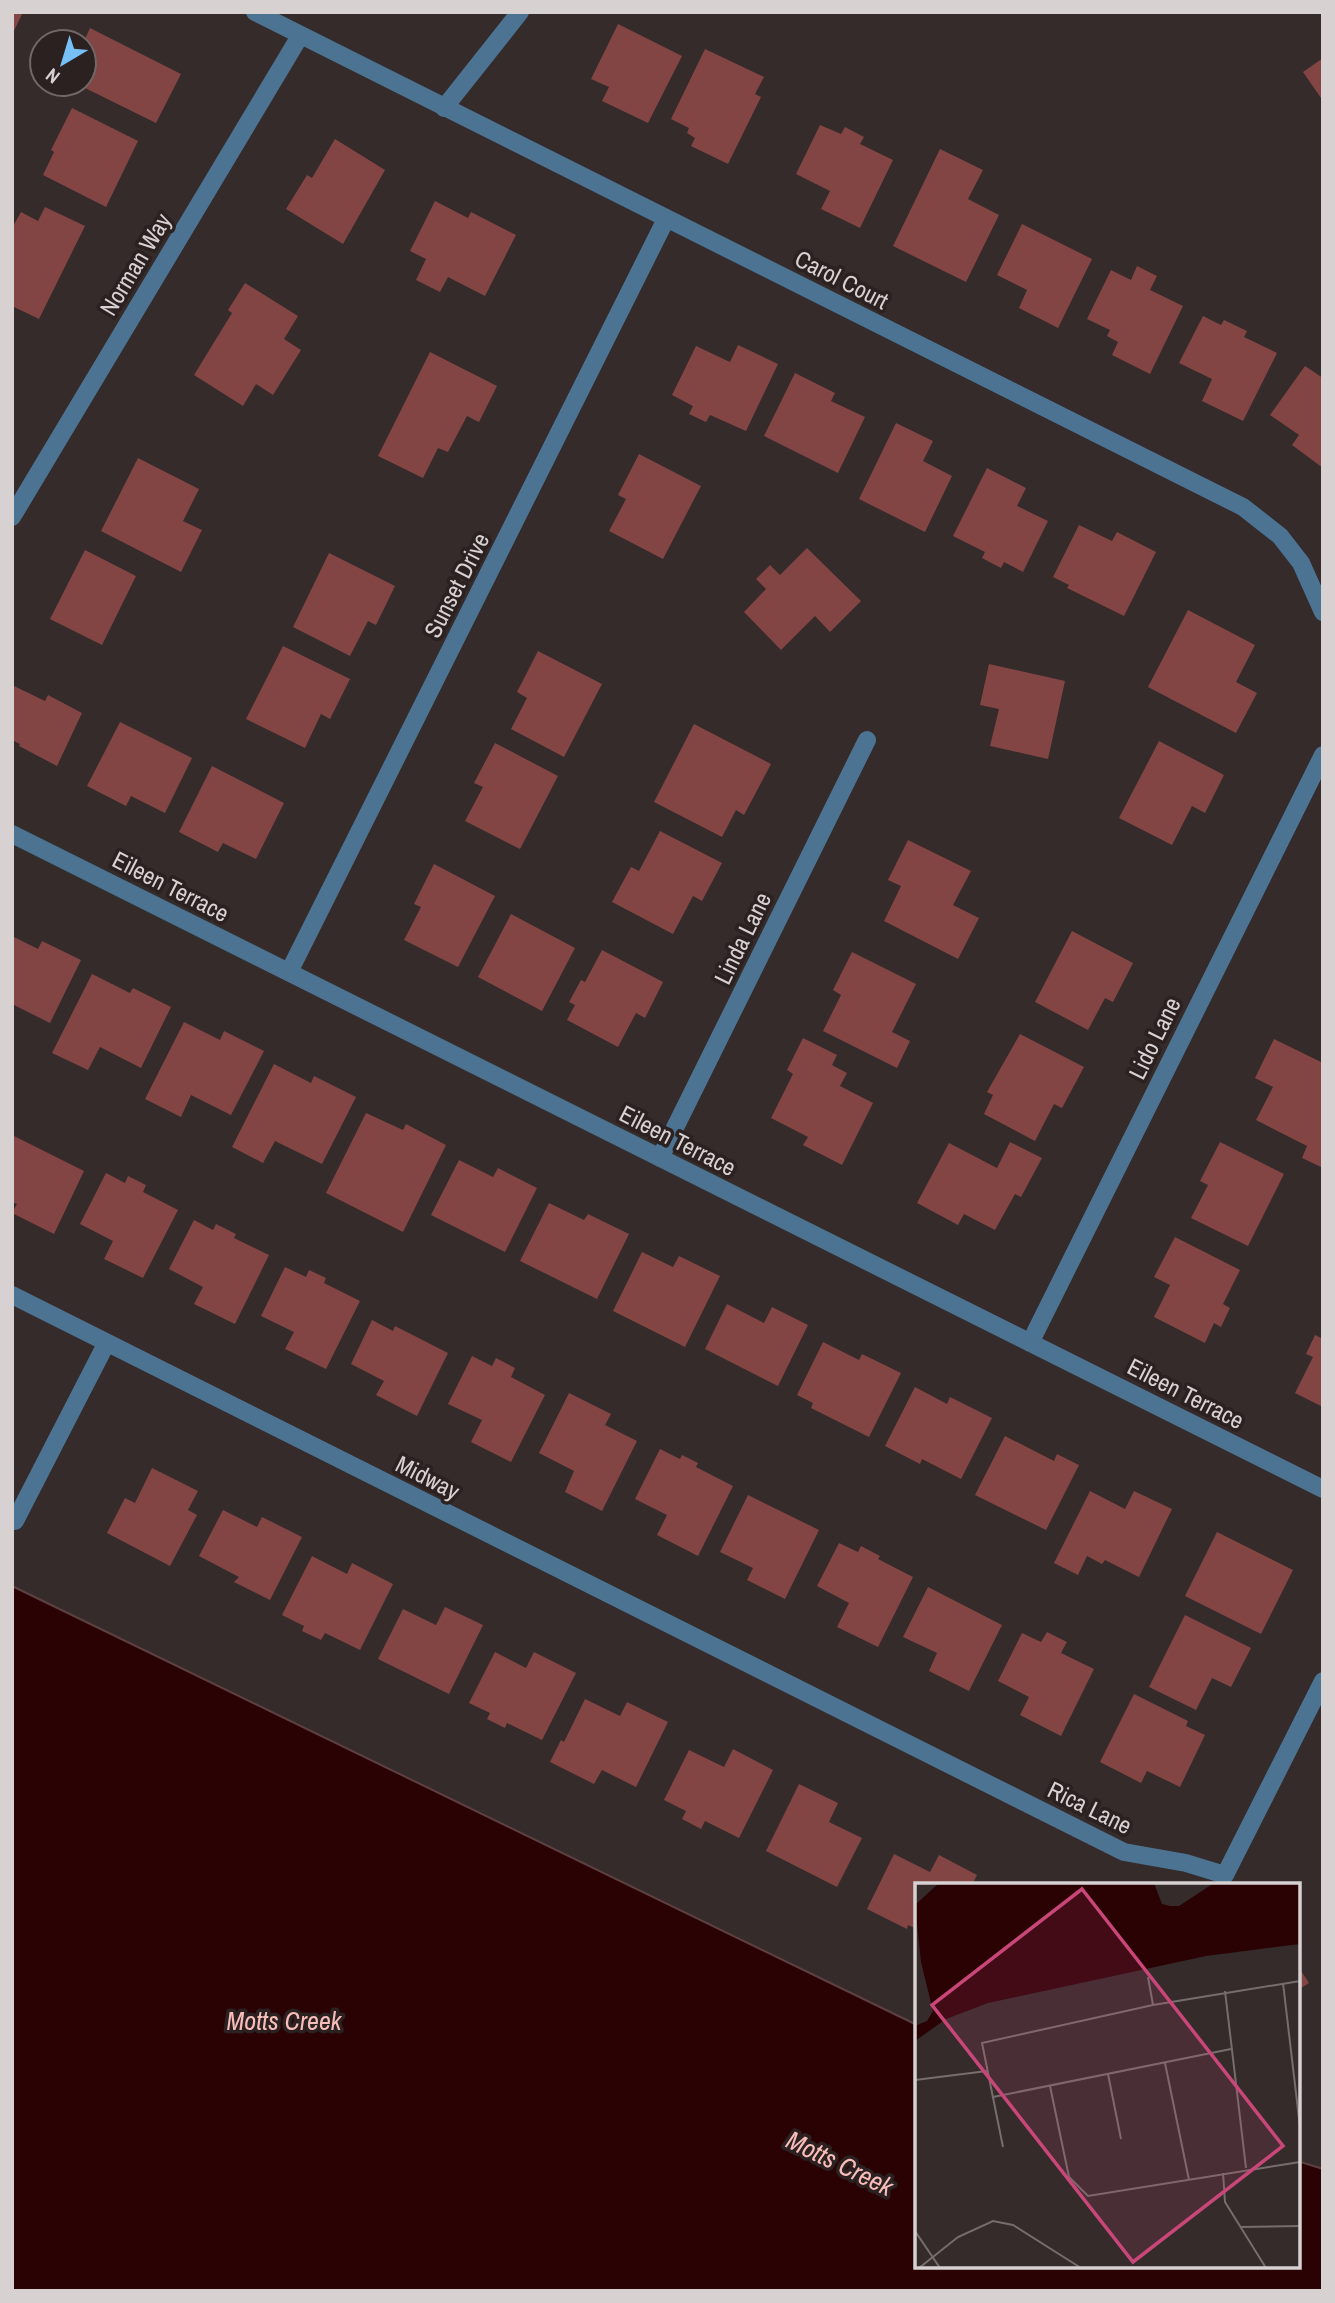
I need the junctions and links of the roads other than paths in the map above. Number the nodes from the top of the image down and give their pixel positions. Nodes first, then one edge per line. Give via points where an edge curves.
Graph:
1 (255, 12) edge
2 (520, 12) edge
3 (300, 36) junction
4 (444, 108) junction
5 (666, 219) junction
6 (12, 517) edge
7 (1323, 612) edge
8 (867, 740) dead end
9 (1323, 755) edge
10 (12, 834) edge
11 (289, 972) junction
12 (660, 1158) junction
13 (12, 1296) edge
14 (1030, 1343) junction
15 (106, 1344) junction
16 (1323, 1489) edge
17 (15, 1521) dead end
18 (1323, 1681) edge
19 (823, 1702) joint
20 (1318, 1702) edge

1 - 3 street, Carol Court
2 - 4 street
3 - 4 street, Carol Court
3 - 6 street, Norman Way
4 - 5 street, Carol Court
5 - 7 street, Carol Court via 1244,507 1280,536 1301,563
5 - 11 street, Sunset Drive
8 - 12 street, Linda Lane
9 - 14 street, Lido Lane
10 - 11 street, Eileen Terrace
11 - 12 street, Eileen Terrace
12 - 14 street, Eileen Terrace
13 - 15 street, Midway
14 - 16 street, Eileen Terrace
15 - 17 street
15 - 19 street, Midway
18 - 20 street, Rica Lane
19 - 20 street, Rica Lane via 1124,1852 1224,1875

